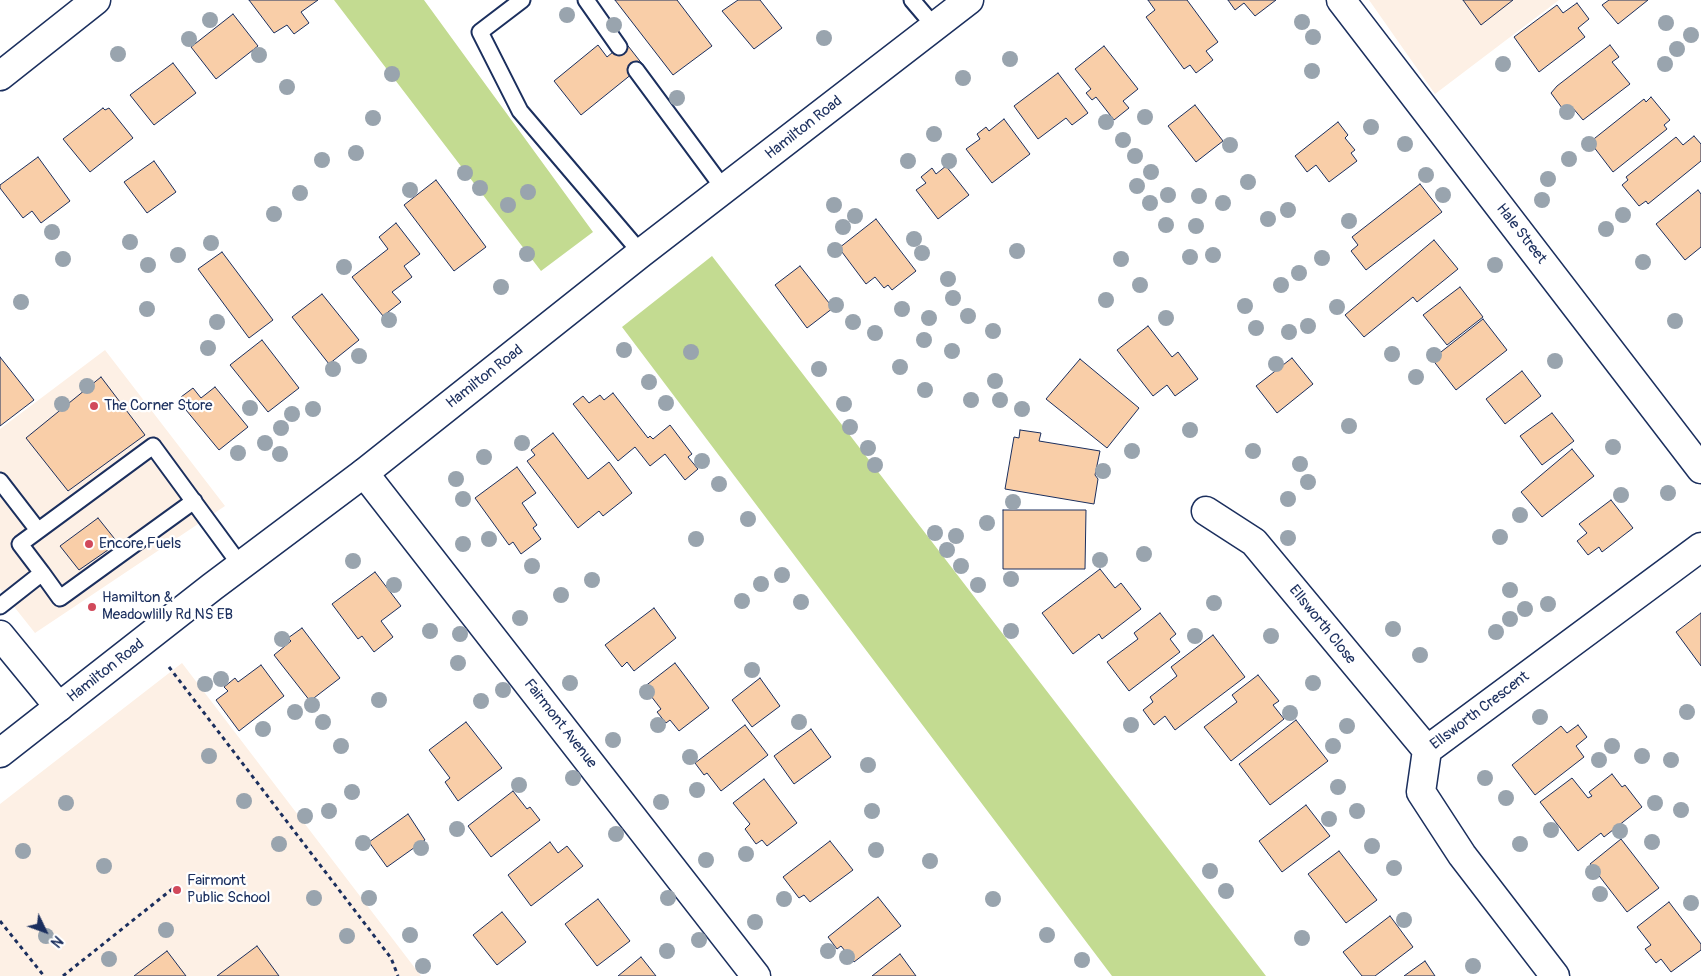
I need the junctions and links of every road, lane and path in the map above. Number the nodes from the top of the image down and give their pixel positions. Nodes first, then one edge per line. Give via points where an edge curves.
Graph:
1 (96, 0) edge
2 (586, 0) edge
3 (912, 0) edge
4 (969, 0) edge
5 (1341, 0) edge
6 (519, 1) edge
7 (934, 27) junction
8 (619, 47) dead end
9 (636, 70) dead end
10 (0, 76) edge
11 (724, 189) junction
12 (641, 253) junction
13 (1701, 469) edge
14 (364, 472) junction
15 (0, 481) edge
16 (194, 501) junction
17 (1206, 511) dead end
18 (37, 529) junction
19 (1701, 547) edge
20 (242, 566) junction
21 (42, 573) junction
22 (0, 606) edge
23 (0, 635) edge
24 (169, 667) dead end
25 (59, 707) junction
26 (1427, 750) junction
27 (0, 752) edge
28 (176, 886) dead end
29 (0, 921) edge
30 (44, 976) edge
31 (64, 976) edge
32 (398, 976) edge
33 (756, 976) edge
34 (1555, 976) edge

1 - 10 street
2 - 8 lane
3 - 7 lane
4 - 7 street, Hamilton Road
5 - 13 street, Hale Street
6 - 12 lane via 480,32 520,111
7 - 11 street, Hamilton Road
9 - 11 lane
11 - 12 street, Hamilton Road
12 - 14 street, Hamilton Road
14 - 20 street, Hamilton Road
14 - 33 street, Fairmont Avenue
15 - 18 lane
16 - 18 lane via 153,446
16 - 20 lane
16 - 21 lane via 60,598
17 - 26 street, Ellsworth Close via 1254,542
18 - 21 lane via 20,544
19 - 26 street, Ellsworth Crescent
20 - 25 street, Hamilton Road
21 - 22 lane
23 - 25 street
24 - 32 path via 391,958
25 - 27 street, Hamilton Road
26 - 34 street, Ellsworth Crescent via 1421,792 1462,854
28 - 31 path
29 - 30 path

